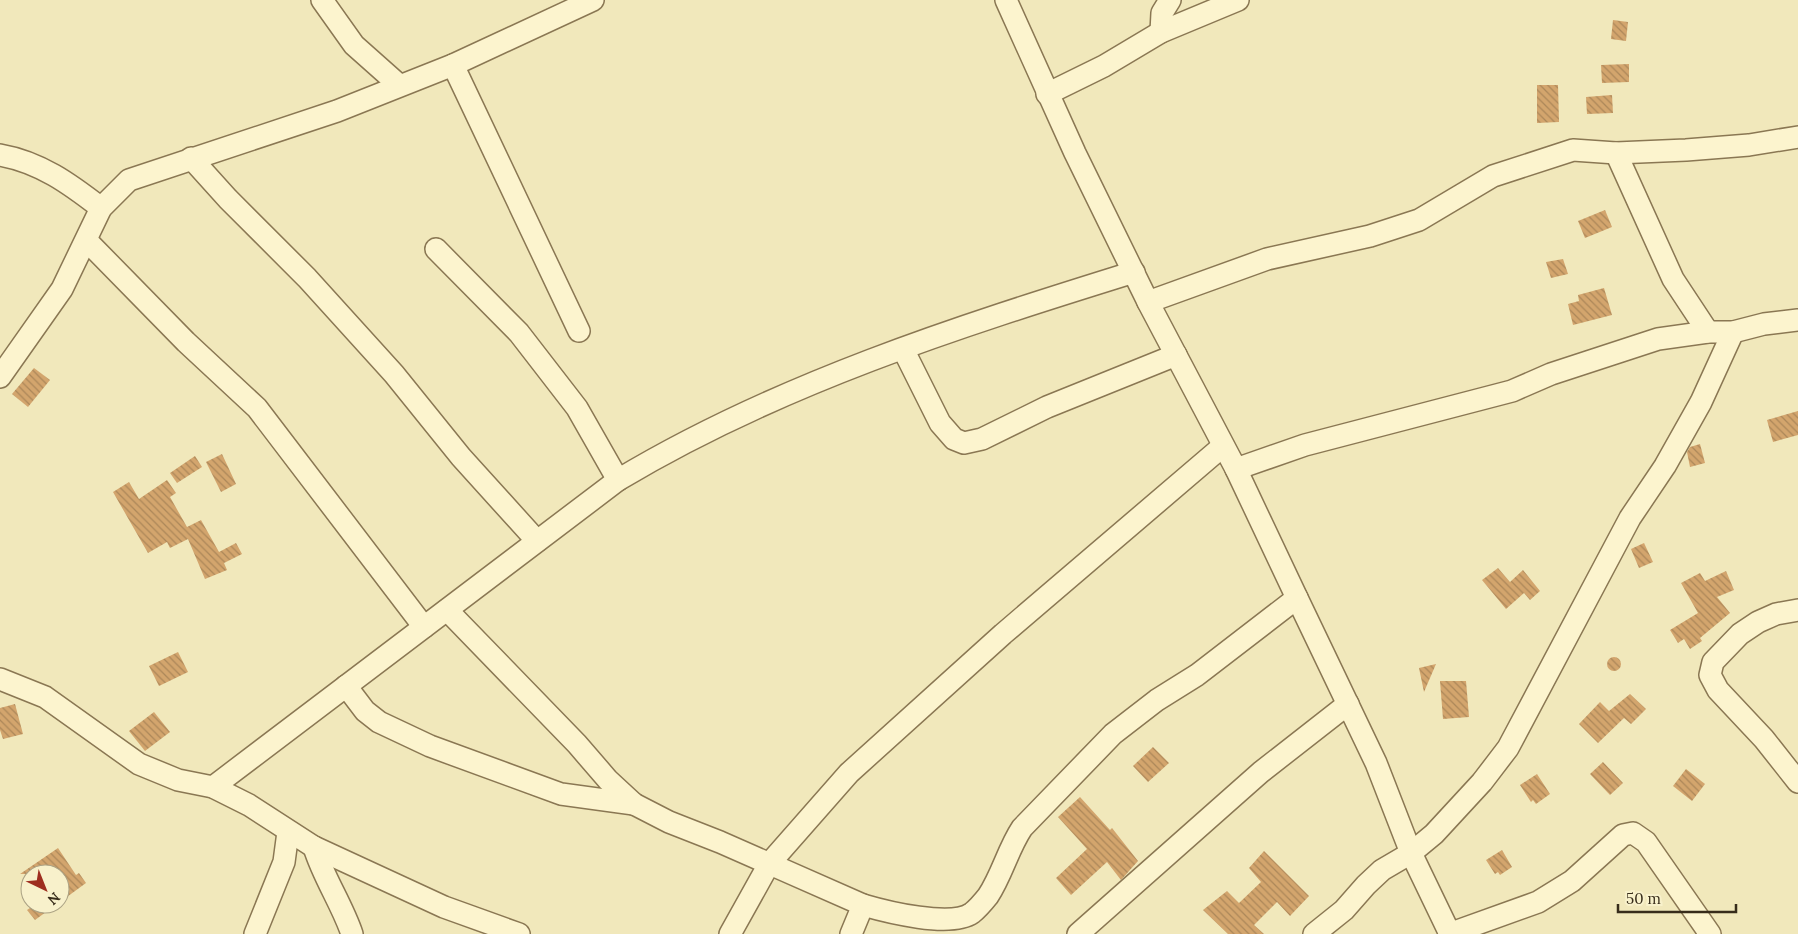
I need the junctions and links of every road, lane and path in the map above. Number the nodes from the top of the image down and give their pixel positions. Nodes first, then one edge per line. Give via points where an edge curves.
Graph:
1 (322, 0) edge
2 (593, 0) edge
3 (1006, 0) edge
4 (1170, 0) edge
5 (1238, 0) edge
6 (1161, 32) junction
7 (453, 65) junction
8 (399, 85) junction
9 (1047, 94) junction
10 (1798, 137) edge
11 (1616, 153) junction
12 (0, 155) edge
13 (191, 158) junction
14 (101, 208) junction
15 (87, 241) junction
16 (436, 249) dead end
17 (1134, 272) junction
18 (1148, 302) junction
19 (1798, 320) edge
20 (580, 331) dead end
21 (1708, 332) junction
22 (1733, 332) junction
23 (903, 350) junction
24 (1176, 355) junction
25 (0, 376) edge
26 (1223, 446) junction
27 (1236, 469) junction
28 (618, 480) junction
29 (537, 541) junction
30 (1297, 598) junction
31 (447, 610) junction
32 (1798, 610) edge
33 (424, 627) junction
34 (0, 679) edge
35 (346, 686) junction
36 (1348, 704) junction
37 (1798, 782) edge
38 (213, 788) junction
39 (634, 804) junction
40 (288, 832) junction
41 (314, 847) junction
42 (1411, 853) junction
43 (769, 864) junction
44 (863, 906) junction
45 (255, 934) edge
46 (352, 934) edge
47 (520, 934) edge
48 (730, 934) edge
49 (851, 934) edge
50 (1078, 934) edge
51 (1314, 934) edge
52 (1449, 934) edge
53 (1710, 934) edge

1 - 8 street via 354,45
2 - 7 street
3 - 9 street
4 - 6 street via 1162,13
5 - 6 street
6 - 9 street via 1104,66
7 - 8 street
7 - 20 street
8 - 13 street via 337,111
9 - 17 street
10 - 11 street via 1749,145
11 - 18 street via 1573,150 1493,176 1411,222 1370,236 1267,260
11 - 21 street via 1673,279
12 - 14 street via 31,162 67,182
13 - 14 street via 129,180
13 - 29 street via 320,292 394,374 466,464
14 - 15 street
15 - 25 street via 62,288
15 - 33 street via 186,342 257,408
16 - 28 street via 519,333 577,408
17 - 18 street
17 - 23 street via 968,324
18 - 24 street
19 - 22 street
21 - 22 street
21 - 27 street via 1658,339 1551,374 1512,391 1305,445
22 - 42 street via 1701,402 1626,526 1508,748 1434,834
23 - 24 street via 940,424 954,439 964,443 982,439 1054,404
23 - 28 street via 784,395 673,447
24 - 26 street
26 - 27 street
26 - 43 street via 1003,634 849,773
27 - 30 street
28 - 29 street
29 - 31 street
30 - 36 street
30 - 44 street via 1113,734 1022,828 987,897 971,914 948,919 930,918 894,915
31 - 33 street
31 - 39 street
32 - 37 street via 1767,618 1740,634 1713,662 1710,675 1718,690 1764,739
33 - 35 street
34 - 38 street via 44,697 139,764 178,780
35 - 38 street
35 - 39 street via 379,722 430,746 561,794
36 - 42 street via 1397,812
36 - 50 street via 1261,772
38 - 40 street via 249,805
39 - 43 street
40 - 41 street
40 - 45 street via 284,862
41 - 46 street via 321,870
41 - 47 street via 444,907
42 - 51 street via 1382,870 1344,910
42 - 52 street
43 - 44 street
43 - 48 street
44 - 49 street
52 - 53 street via 1538,902 1572,881 1623,835 1633,833 1646,842

